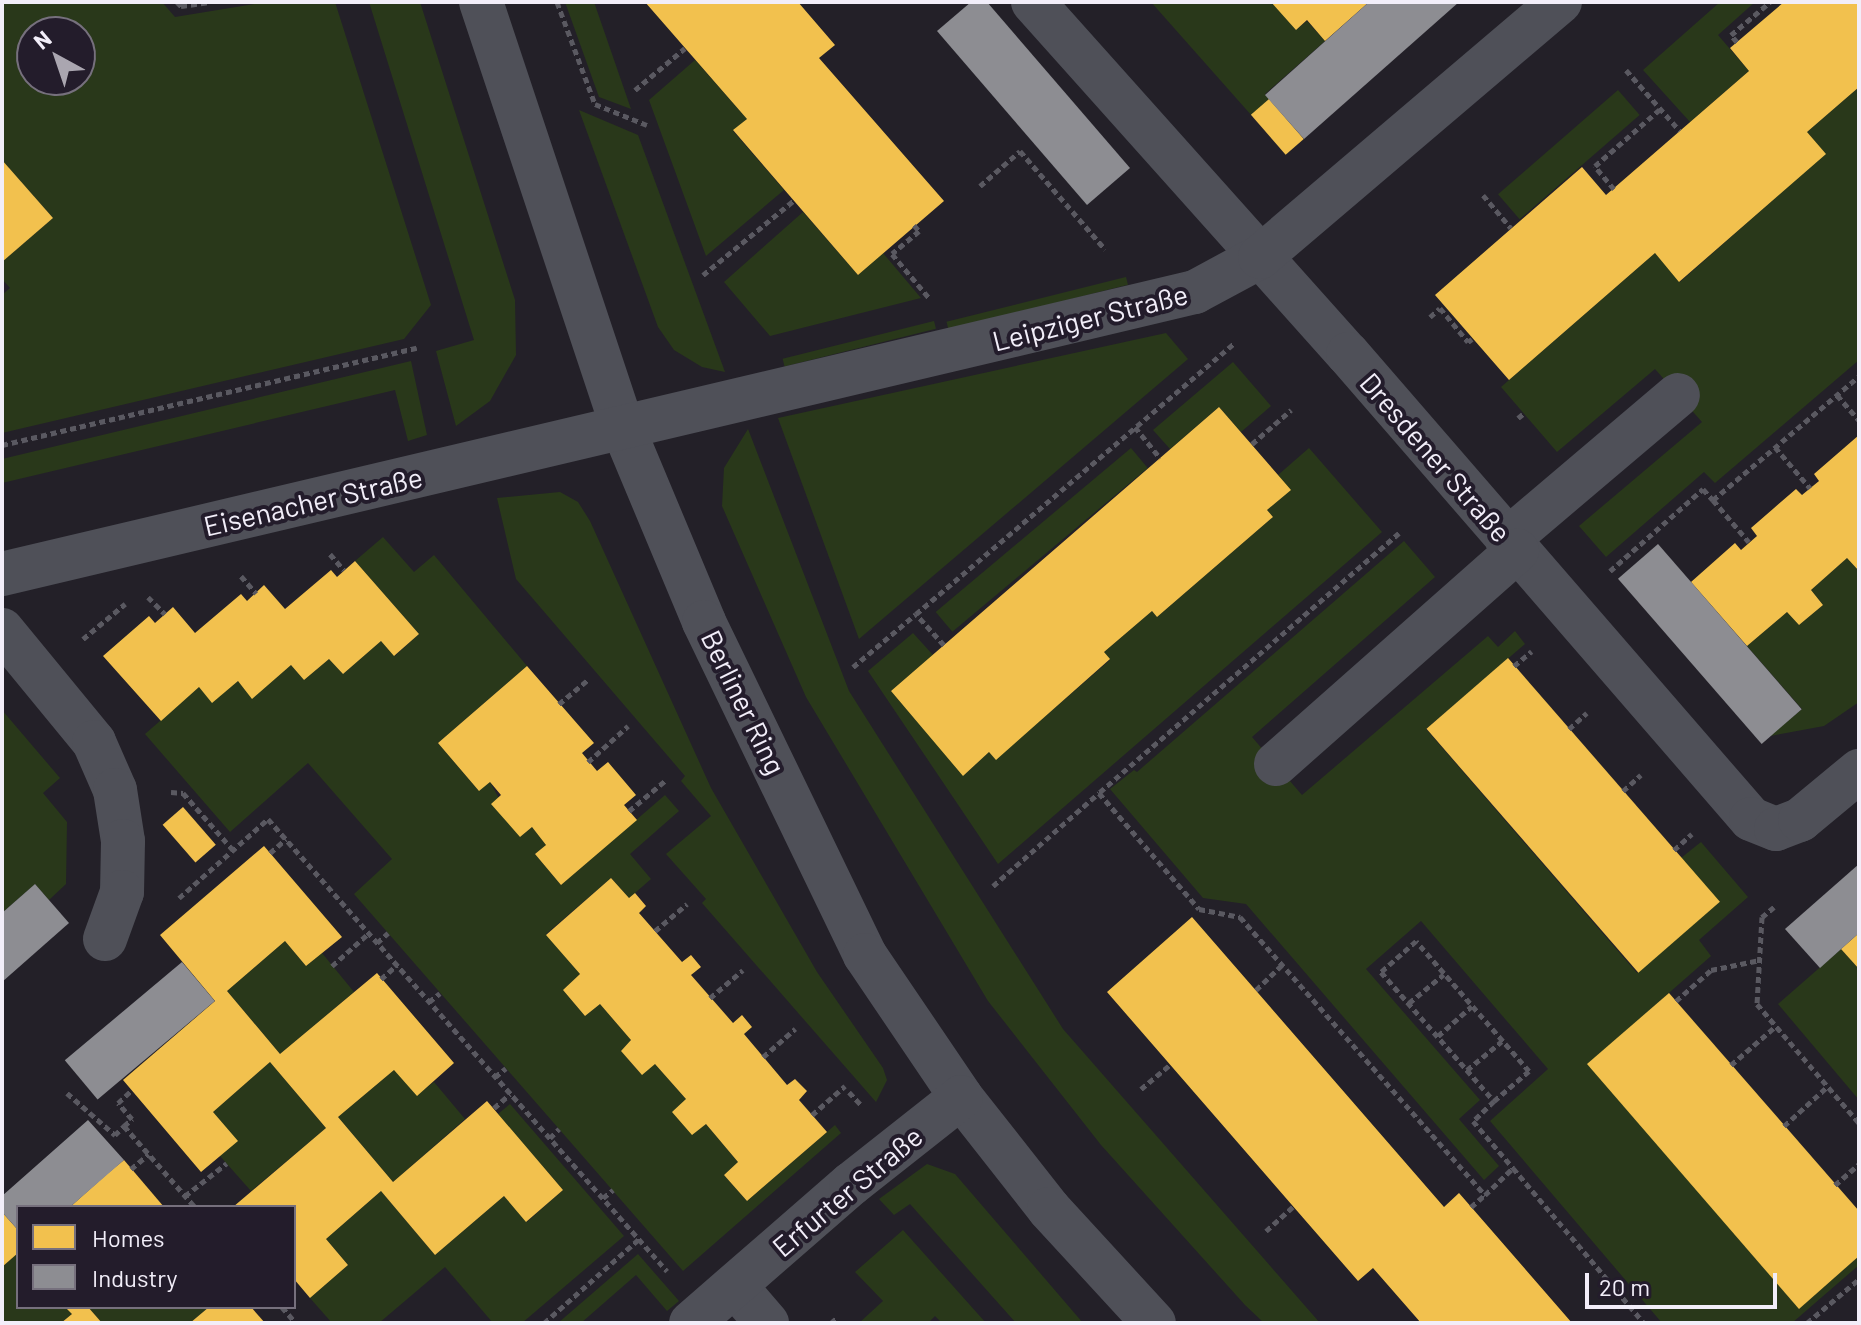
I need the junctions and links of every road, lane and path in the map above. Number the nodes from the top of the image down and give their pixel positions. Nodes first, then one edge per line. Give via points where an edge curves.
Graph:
1 (177, 2) edge
2 (208, 2) edge
3 (481, 2) edge
4 (557, 2) edge
5 (1033, 2) edge
6 (1560, 2) edge
7 (1770, 2) edge
8 (1737, 42) dead end
9 (685, 48) dead end
10 (1626, 70) dead end
11 (635, 90) dead end
12 (1660, 109) junction
13 (647, 125) dead end
14 (1680, 131) dead end
15 (980, 186) dead end
16 (1614, 189) dead end
17 (1483, 195) dead end
18 (793, 201) dead end
19 (914, 225) dead end
20 (1511, 228) dead end
21 (1105, 249) dead end
22 (892, 254) dead end
23 (1260, 257) junction
24 (703, 275) dead end
25 (1430, 317) dead end
26 (1472, 339) dead end
27 (1234, 343) dead end
28 (417, 348) dead end
29 (1859, 376) edge
30 (1678, 395) dead end
31 (1837, 395) junction
32 (1291, 410) dead end
33 (1859, 420) edge
34 (1135, 427) junction
35 (623, 428) junction
36 (1252, 444) dead end
37 (2, 445) edge
38 (1775, 447) junction
39 (1160, 458) dead end
40 (1810, 488) dead end
41 (1713, 500) junction
42 (1399, 533) dead end
43 (1749, 542) dead end
44 (1512, 546) junction
45 (2, 574) edge
46 (1599, 581) dead end
47 (141, 590) dead end
48 (165, 614) dead end
49 (916, 614) junction
50 (2, 630) edge
51 (944, 645) dead end
52 (853, 667) dead end
53 (588, 680) dead end
54 (559, 704) dead end
55 (628, 726) dead end
56 (588, 762) dead end
57 (1276, 764) dead end
58 (1859, 771) edge
59 (666, 780) dead end
60 (154, 791) dead end
61 (1099, 793) junction
62 (629, 811) dead end
63 (286, 839) junction
64 (233, 850) junction
65 (270, 853) dead end
66 (993, 886) dead end
67 (687, 904) dead end
68 (1774, 907) dead end
69 (655, 931) dead end
70 (369, 933) junction
71 (388, 933) dead end
72 (105, 939) joint
73 (377, 943) junction
74 (1760, 960) junction
75 (397, 965) junction
76 (1282, 965) junction
77 (332, 966) dead end
78 (743, 970) dead end
79 (1444, 974) junction
80 (381, 979) dead end
81 (1256, 990) dead end
82 (440, 993) dead end
83 (710, 998) dead end
84 (1676, 1001) dead end
85 (429, 1002) junction
86 (1409, 1003) junction
87 (1472, 1006) junction
88 (1776, 1026) junction
89 (795, 1029) dead end
90 (1438, 1036) junction
91 (1502, 1041) junction
92 (763, 1057) dead end
93 (1170, 1065) dead end
94 (1731, 1065) dead end
95 (506, 1068) dead end
96 (1467, 1070) junction
97 (495, 1077) junction
98 (845, 1086) dead end
99 (1828, 1086) junction
100 (1141, 1089) dead end
101 (132, 1090) dead end
102 (849, 1092) dead end
103 (67, 1093) dead end
104 (510, 1094) junction
105 (961, 1097) junction
106 (1494, 1101) junction
107 (494, 1108) dead end
108 (864, 1109) dead end
109 (812, 1115) dead end
110 (1859, 1123) edge
111 (124, 1126) junction
112 (1784, 1126) dead end
113 (559, 1129) dead end
114 (550, 1138) junction
115 (149, 1154) junction
116 (227, 1163) dead end
117 (1859, 1164) edge
118 (1513, 1168) junction
119 (131, 1169) dead end
120 (1835, 1185) dead end
121 (593, 1187) junction
122 (613, 1190) dead end
123 (587, 1193) dead end
124 (1485, 1195) junction
125 (185, 1196) junction
126 (603, 1198) junction
127 (193, 1205) edge
128 (1293, 1207) dead end
129 (1471, 1207) dead end
130 (1266, 1231) dead end
131 (639, 1239) junction
132 (669, 1273) dead end
133 (1859, 1279) edge
134 (735, 1286) junction
135 (838, 1317) dead end
136 (460, 1323) edge
137 (467, 1323) edge
138 (544, 1323) edge
139 (691, 1323) edge
140 (767, 1323) edge
141 (831, 1323) edge
142 (1154, 1323) edge
143 (1644, 1323) edge
144 (1807, 1323) edge

1 - 2 path
3 - 35 street, Berliner Ring
4 - 13 path via 595,104
5 - 23 street, Dresdener Straße
6 - 23 street, Leipziger Straße
7 - 8 path via 1731,35
9 - 11 path
10 - 12 path
12 - 14 path
12 - 16 path via 1595,166
15 - 21 path via 1020,151
17 - 20 path
18 - 24 path
19 - 22 path via 919,231
23 - 35 street, Leipziger Straße via 1176,298
23 - 44 street, Dresdener Straße
25 - 26 path via 1440,308 1468,342
27 - 34 path
28 - 37 path
29 - 31 path
30 - 44 street
31 - 33 path
31 - 38 path
32 - 36 path
34 - 39 path
34 - 49 path
35 - 45 street, Eisenacher Straße
35 - 105 street, Berliner Ring via 704,622 865,955
38 - 40 path
38 - 41 path
41 - 43 path
41 - 46 path via 1703,489
42 - 61 path
44 - 57 street
44 - 58 street, Dresdener Straße via 1751,819 1776,829 1800,820
47 - 48 path
49 - 51 path
49 - 52 path
50 - 72 street via 94,742 115,790 123,841 122,892
53 - 54 path
55 - 56 path
59 - 62 path
60 - 64 path via 183,793
61 - 66 path
61 - 76 path via 1199,909 1240,917
63 - 64 path via 268,819
63 - 65 path
63 - 70 path
64 - 72 path via 165,910
67 - 69 path
68 - 74 path via 1762,917
70 - 73 path
70 - 77 path
71 - 73 path
73 - 75 path
74 - 84 path via 1711,970
74 - 88 path via 1757,1004
75 - 80 path
75 - 85 path
76 - 81 path
76 - 124 path
78 - 83 path
79 - 86 path
79 - 86 path via 1416,941 1381,972
79 - 87 path
82 - 85 path
85 - 97 path
86 - 90 path
87 - 90 path
87 - 91 path
88 - 94 path
88 - 99 path
89 - 92 path
90 - 96 path
91 - 96 path
91 - 106 path via 1529,1071
93 - 100 path
95 - 97 path
96 - 106 path
97 - 104 path
98 - 109 path
99 - 110 path
99 - 112 path
101 - 111 path via 118,1103 132,1119
102 - 108 path
103 - 111 path via 115,1135
104 - 107 path
104 - 114 path
105 - 134 street, Erfurter Straße
105 - 142 street, Berliner Ring via 1049,1209
106 - 118 path via 1473,1121
111 - 115 path
113 - 114 path
114 - 121 path
115 - 119 path
115 - 125 path
116 - 125 path
117 - 120 path
118 - 124 path
118 - 143 path
121 - 123 path
121 - 126 path
122 - 126 path
124 - 129 path
125 - 127 path
126 - 131 path
128 - 130 path
131 - 132 path
131 - 138 path
133 - 144 path
134 - 139 street, Erfurter Straße
134 - 140 street
135 - 141 path
136 - 137 path

